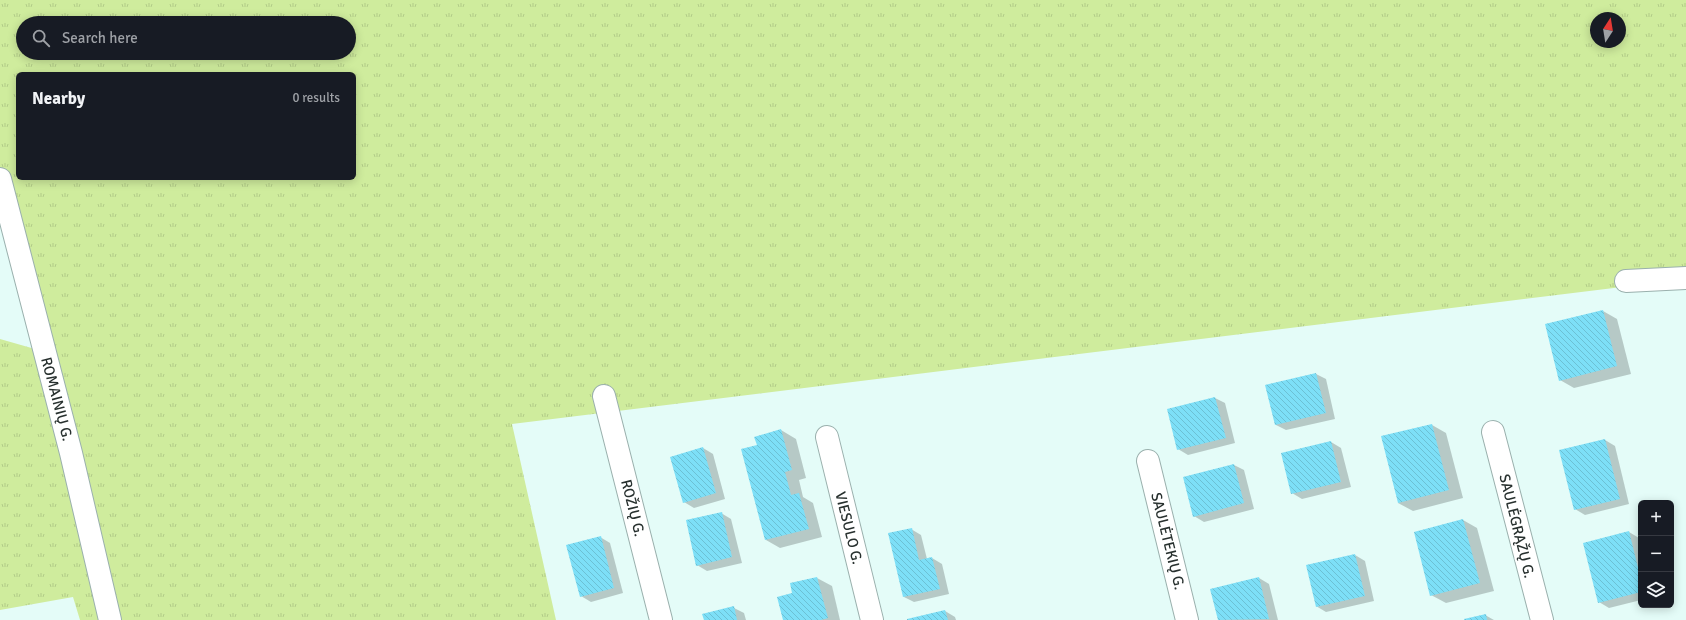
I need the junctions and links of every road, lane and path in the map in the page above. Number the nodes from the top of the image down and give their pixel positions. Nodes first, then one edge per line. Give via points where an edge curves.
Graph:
1 (0, 179) edge
2 (1686, 278) edge
3 (1626, 281) dead end
4 (604, 396) dead end
5 (1493, 432) dead end
6 (827, 437) dead end
7 (1148, 461) dead end
8 (110, 620) edge
9 (661, 620) edge
10 (872, 620) edge
11 (1187, 620) edge
12 (1542, 620) edge

1 - 8 street, ROMAINIŲ G. via 71,453
2 - 3 street
4 - 9 street, ROŽIŲ G.
5 - 12 street, SAULĖGRĄŽŲ G.
6 - 10 street, VIESULO G.
7 - 11 street, SAULĖTEKIŲ G.

